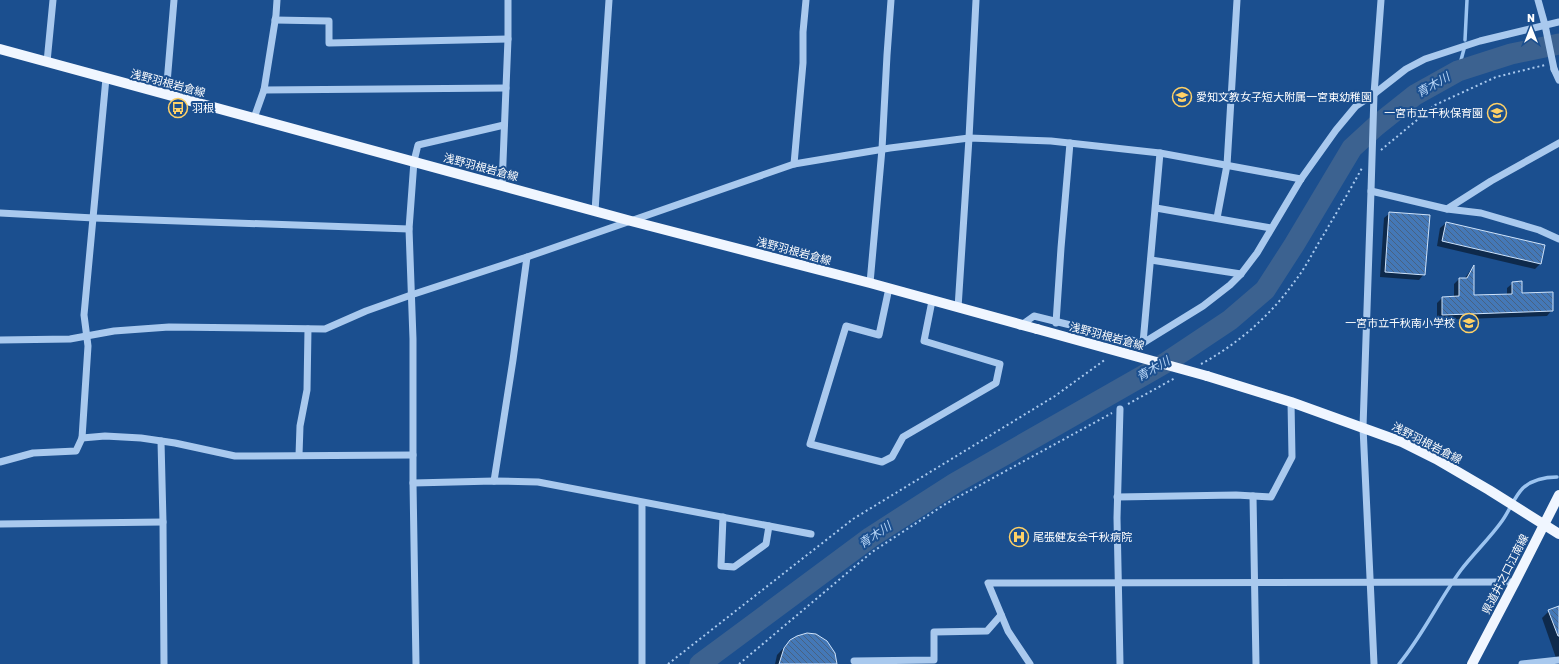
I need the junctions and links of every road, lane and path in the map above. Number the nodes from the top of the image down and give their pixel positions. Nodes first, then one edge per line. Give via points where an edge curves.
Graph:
1 (53, 0) edge
2 (174, 0) edge
3 (277, 0) edge
4 (508, 0) edge
5 (609, 0) edge
6 (806, 0) edge
7 (891, 0) edge
8 (976, 0) edge
9 (1237, 0) edge
10 (1381, 0) edge
11 (1538, 0) edge
12 (275, 20) junction
13 (1559, 22) edge
14 (1545, 25) junction
15 (508, 39) junction
16 (0, 49) edge
17 (47, 62) junction
18 (106, 78) junction
19 (1559, 80) edge
20 (506, 88) junction
21 (264, 90) junction
22 (1374, 94) junction
23 (166, 95) junction
24 (254, 118) junction
25 (504, 125) junction
26 (969, 138) junction
27 (1070, 143) junction
28 (1559, 143) edge
29 (882, 149) junction
30 (1160, 153) junction
31 (414, 161) junction
32 (794, 164) junction
33 (1227, 165) junction
34 (1301, 179) junction
35 (502, 186) junction
36 (1371, 191) junction
37 (1156, 208) junction
38 (1447, 209) junction
39 (595, 211) junction
40 (0, 213) edge
41 (94, 218) junction
42 (1217, 218) junction
43 (630, 221) junction
44 (1272, 228) junction
45 (409, 229) junction
46 (1559, 239) edge
47 (527, 257) junction
48 (1151, 260) junction
49 (1241, 274) junction
50 (870, 283) junction
51 (889, 288) junction
52 (411, 295) junction
53 (932, 301) junction
54 (958, 308) junction
55 (1056, 322) junction
56 (1020, 326) junction
57 (308, 329) junction
58 (87, 335) junction
59 (0, 340) edge
60 (1143, 343) junction
61 (1116, 351) junction
62 (1291, 402) junction
63 (1120, 409) dead end
64 (1363, 427) junction
65 (82, 438) junction
66 (161, 441) junction
67 (299, 455) junction
68 (413, 455) junction
69 (0, 462) edge
70 (494, 481) junction
71 (413, 483) junction
72 (1559, 495) edge
73 (1253, 496) junction
74 (1117, 497) junction
75 (642, 503) junction
76 (723, 517) junction
77 (163, 522) junction
78 (0, 524) edge
79 (1544, 525) junction
80 (769, 526) junction
81 (811, 534) dead end
82 (1559, 534) edge
83 (1118, 582) junction
84 (1254, 582) junction
85 (1370, 582) junction
86 (1515, 582) junction
87 (1001, 615) junction
88 (854, 660) dead end
89 (1559, 660) edge
90 (164, 664) edge
91 (416, 664) edge
92 (642, 664) edge
93 (668, 664) edge
94 (1030, 664) edge
95 (1120, 664) edge
96 (1256, 664) edge
97 (1374, 664) edge
98 (1472, 664) edge
99 (1522, 664) edge

1 - 17 street
2 - 23 street
3 - 12 street
4 - 15 street
5 - 39 street
6 - 32 street
7 - 29 street
8 - 26 street
9 - 33 street
10 - 22 street
11 - 14 street
12 - 15 street via 329,21 329,43
12 - 21 street
13 - 14 street
14 - 19 street, bridge via 1554,70
14 - 22 street via 1480,40 1425,59 1406,68
15 - 20 street
16 - 17 main road, 浅野羽根岩倉線
17 - 18 main road, 浅野羽根岩倉線
18 - 23 main road, 浅野羽根岩倉線
18 - 41 street
20 - 21 street
20 - 25 street
21 - 24 street
22 - 34 street via 1356,106
22 - 36 street, bridge
23 - 24 main road, 浅野羽根岩倉線
24 - 31 main road, 浅野羽根岩倉線
25 - 31 street via 418,145
25 - 35 street
26 - 27 street
26 - 29 street
26 - 54 street
27 - 30 street
27 - 55 street
28 - 38 street via 1491,180
29 - 32 street
29 - 50 street
30 - 33 street
30 - 37 street
31 - 35 main road, 浅野羽根岩倉線
31 - 45 street
32 - 43 street
33 - 34 street
33 - 42 street
34 - 44 street
35 - 39 main road, 浅野羽根岩倉線
36 - 38 street
36 - 64 street
37 - 42 street
37 - 48 street
38 - 46 street via 1481,213
39 - 43 main road, 浅野羽根岩倉線
40 - 41 street
41 - 45 street
41 - 58 street via 84,315
42 - 44 street
43 - 47 street
43 - 50 main road, 浅野羽根岩倉線
44 - 49 street
45 - 52 street
47 - 52 street
47 - 70 street
48 - 49 street
48 - 60 street
49 - 60 street via 1203,306
50 - 51 main road, 浅野羽根岩倉線
51 - 53 main road, 浅野羽根岩倉線
51 - 53 street via 879,335 846,326 810,444 882,462 892,457 903,437 996,383 1000,364 924,342
52 - 57 street via 325,329
52 - 68 street
53 - 54 main road, 浅野羽根岩倉線
54 - 56 main road, 浅野羽根岩倉線
55 - 56 street via 1034,316
55 - 60 street
56 - 61 main road, 浅野羽根岩倉線, bridge
57 - 58 street via 169,327
57 - 67 street via 307,390 300,426
58 - 59 street via 70,339
58 - 65 street
61 - 62 main road, 浅野羽根岩倉線, bridge
61 - 93 path via 1055,396 853,519
62 - 64 main road, 浅野羽根岩倉線
62 - 73 street via 1292,457 1271,498
63 - 74 street
64 - 79 main road, 浅野羽根岩倉線 via 1436,459
64 - 85 street
65 - 66 street via 105,436
65 - 69 street via 76,451 33,453
66 - 67 street via 235,456
66 - 77 street
67 - 68 street
68 - 71 street
70 - 71 street
70 - 75 street via 538,482
71 - 91 street
72 - 79 main road, 県道井之口江南線
73 - 74 street
73 - 84 street
74 - 83 street
75 - 76 street
75 - 92 street
76 - 80 street
76 - 80 street via 721,566 734,566 766,544
77 - 78 street
77 - 90 street
79 - 82 main road, 浅野羽根岩倉線
79 - 86 main road, 県道井之口江南線
80 - 81 street
83 - 84 street
83 - 87 street via 988,583
83 - 95 street
84 - 85 street
84 - 96 street
85 - 86 street
85 - 97 street
86 - 98 main road, 県道井之口江南線
87 - 88 street via 987,631 934,632 934,660
87 - 94 street via 1008,631
89 - 99 street

